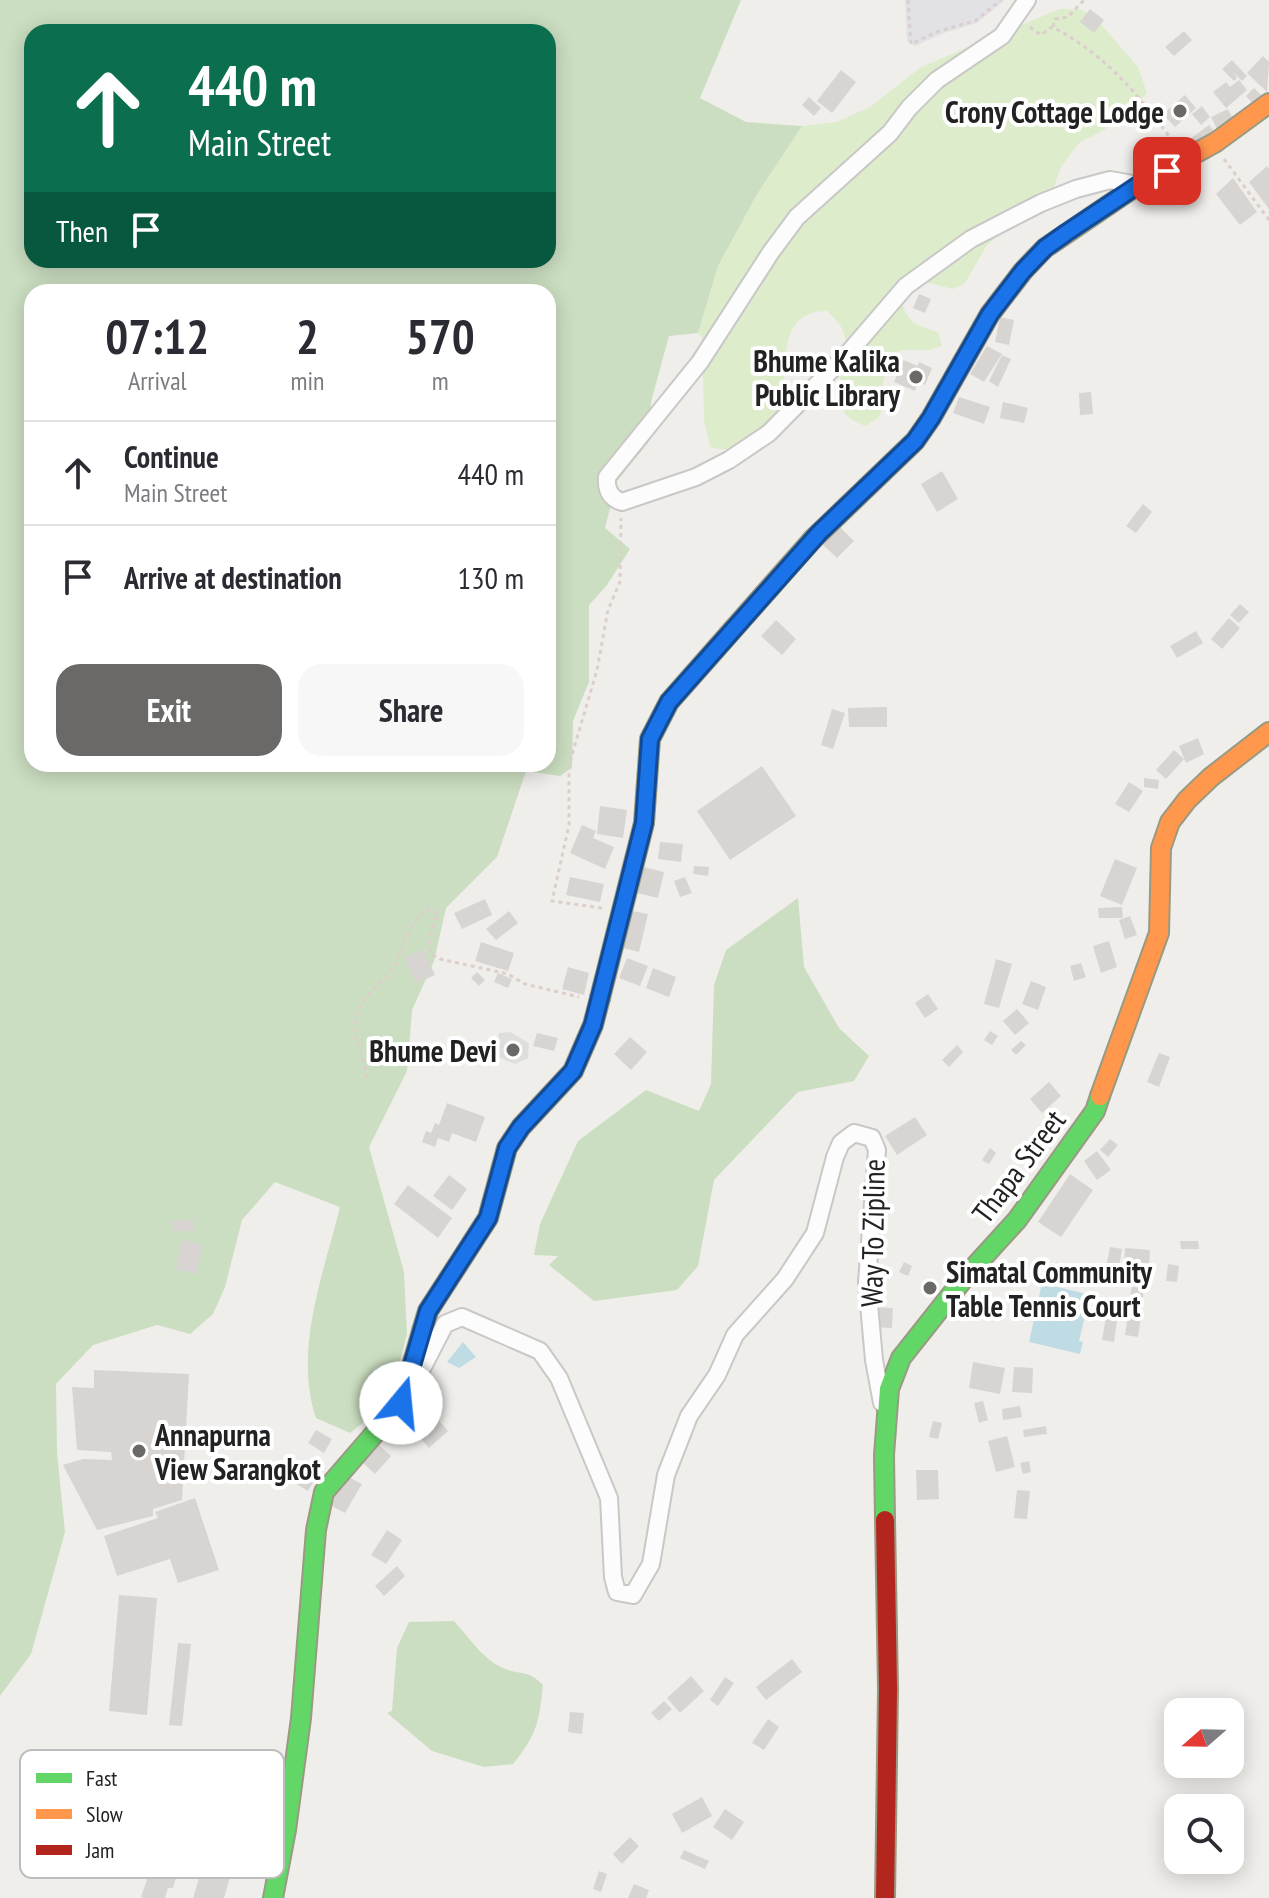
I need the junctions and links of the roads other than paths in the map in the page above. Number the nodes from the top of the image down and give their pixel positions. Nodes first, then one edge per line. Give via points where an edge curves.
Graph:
1 (1025, 4) edge
2 (1269, 103) edge
3 (1138, 185) junction
4 (1269, 732) edge
5 (401, 1403) junction
6 (886, 1425) junction
7 (284, 1840) edge
8 (277, 1878) edge
9 (273, 1898) edge
10 (885, 1898) edge

1 - 3 street via 1002,36 937,80 890,133 797,217 700,362 607,477 606,488 622,502 729,460 769,433 906,286 971,239 1076,189 1110,180
2 - 3 street via 1216,142
3 - 5 street via 1045,248 1023,271 990,314 915,441 819,533 669,702 650,739 644,823 593,1025 573,1071 507,1148 488,1218 428,1311
4 - 6 street, Thapa Street via 1211,777 1170,822 1161,848 1159,933 1095,1111 1017,1220 901,1358 889,1389
5 - 6 street, Way To Zipline via 416,1385 445,1324 462,1317 540,1351 559,1378 609,1498 617,1592 633,1595 651,1564 666,1475 689,1416 717,1375 735,1335 785,1279 815,1233 835,1157 854,1133 872,1138 877,1150 867,1282
5 - 7 street via 324,1492
6 - 10 street, Thapa Street
8 - 9 street

